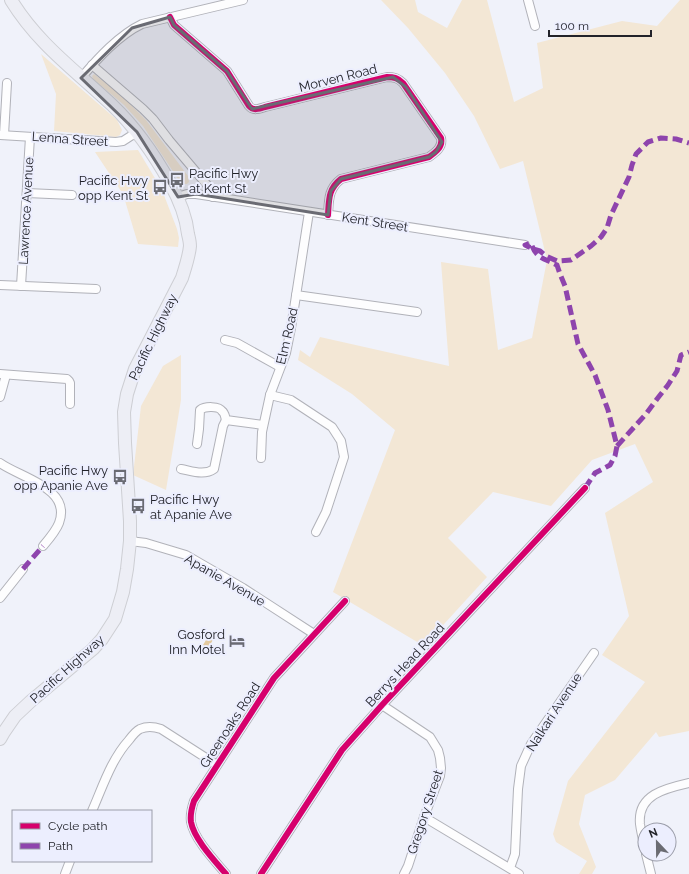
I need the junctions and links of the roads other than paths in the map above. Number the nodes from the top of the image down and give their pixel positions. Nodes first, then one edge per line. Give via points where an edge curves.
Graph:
1 (11, 0) edge
2 (244, 0) edge
3 (528, 0) edge
4 (170, 17) junction
5 (535, 26) dead end
6 (92, 65) junction
7 (81, 78) junction
8 (7, 83) dead end
9 (137, 132) junction
10 (2, 135) edge
11 (30, 137) junction
12 (26, 193) junction
13 (72, 195) dead end
14 (178, 197) junction
15 (213, 197) junction
16 (309, 212) junction
17 (328, 215) junction
18 (525, 245) dead end
19 (0, 285) edge
20 (21, 286) junction
21 (96, 289) dead end
22 (296, 295) junction
23 (418, 312) dead end
24 (225, 340) dead end
25 (280, 367) junction
26 (3, 374) edge
27 (270, 395) junction
28 (0, 397) edge
29 (70, 404) dead end
30 (226, 420) junction
31 (263, 425) junction
32 (197, 444) dead end
33 (261, 458) dead end
34 (0, 463) edge
35 (181, 469) dead end
36 (585, 488) dead end
37 (316, 532) dead end
38 (130, 541) junction
39 (43, 546) dead end
40 (23, 569) dead end
41 (0, 598) edge
42 (345, 601) dead end
43 (314, 634) junction
44 (594, 653) dead end
45 (382, 705) junction
46 (0, 739) edge
47 (217, 765) junction
48 (689, 783) edge
49 (92, 810) edge
50 (424, 817) junction
51 (640, 822) edge
52 (70, 862) edge
53 (648, 862) edge
54 (510, 868) junction
55 (65, 874) edge
56 (226, 874) edge
57 (261, 874) edge
58 (404, 874) edge
59 (519, 874) edge
60 (651, 874) edge

1 - 7 main road, Pacific Highway via 36,34
2 - 4 street
3 - 5 street
4 - 6 street via 132,28
4 - 17 street, Morven Road via 174,25 227,71 251,108 258,109 387,77 399,79 403,83 441,138 441,146 429,157 340,179 331,191
6 - 7 street
6 - 15 street via 153,119 208,186
7 - 9 main road, Pacific Highway via 113,105
8 - 10 street
9 - 11 street, Lenna Street via 124,141 116,142
9 - 14 main road, Pacific Highway
10 - 11 street, Lenna Street
11 - 12 street, Lawrence Avenue
12 - 13 street
12 - 20 street, Lawrence Avenue
14 - 15 street, Kent Street via 187,194
14 - 38 main road, Pacific Highway via 187,222 190,245 187,263 182,278 135,369 124,412
15 - 16 street, Kent Street
16 - 17 street, Kent Street
16 - 22 street, Elm Road
17 - 18 street, Kent Street
19 - 20 street
20 - 21 street
22 - 23 street
22 - 25 street, Elm Road via 286,353
24 - 25 street via 237,343
25 - 27 street, Elm Road
26 - 28 street
26 - 29 street via 67,379 70,383
27 - 31 street, Elm Road
27 - 37 street via 291,400 332,427 341,441 344,457 326,512
30 - 31 street
30 - 32 street via 219,408 204,407 200,410
30 - 35 street via 214,469 207,473
31 - 33 street, Elm Road
34 - 39 street via 43,486 59,501 59,523
36 - 45 street, Berrys Head Road
38 - 43 street, Apanie Avenue via 146,543 186,556
38 - 46 main road, Pacific Highway via 123,592 115,619 109,629 93,649 16,716
40 - 41 street
42 - 43 street, Greenoaks Road
43 - 47 street, Greenoaks Road via 279,671
44 - 54 street, Nalkari Avenue via 531,744 521,766 515,854
45 - 50 street, Gregory Street via 430,737 438,750 440,776
45 - 57 street, Berrys Head Road via 342,750
47 - 49 street via 161,729 140,729 121,749 111,766
47 - 56 street, Greenoaks Road via 194,801 191,822 196,835
48 - 51 street via 667,788 652,796 643,806
50 - 54 street
50 - 58 street, Gregory Street
52 - 55 street
53 - 60 street
54 - 59 street

